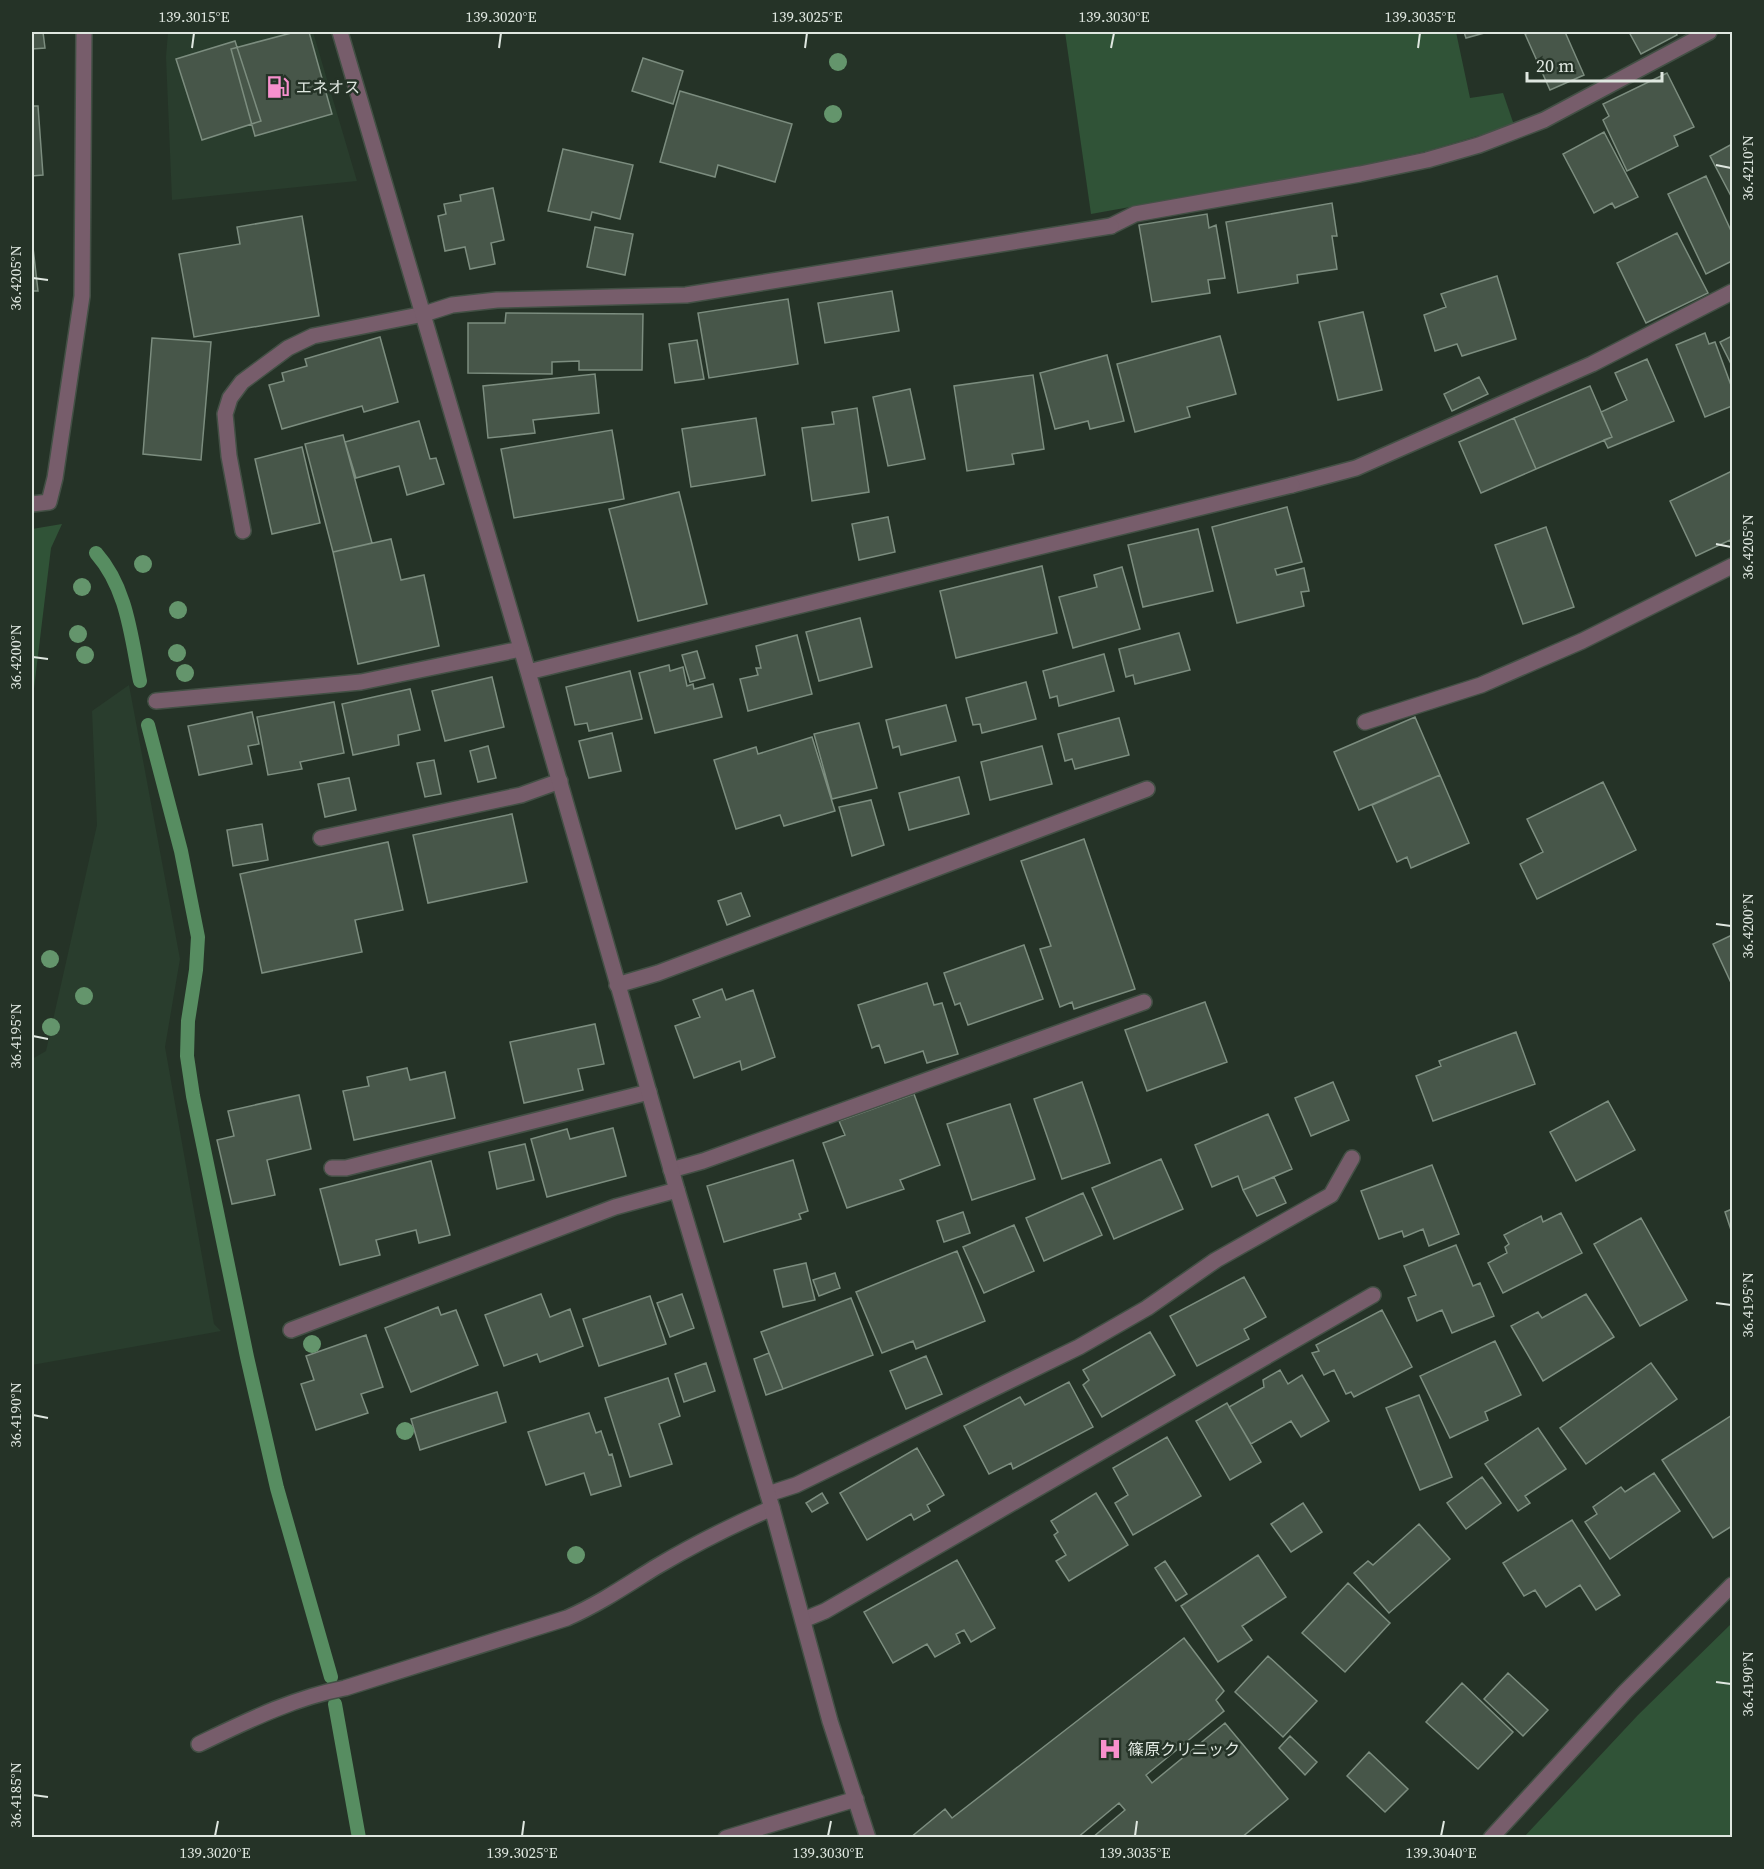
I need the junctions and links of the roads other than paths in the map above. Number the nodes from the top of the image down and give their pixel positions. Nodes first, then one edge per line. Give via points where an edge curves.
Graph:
1 (84, 32) edge
2 (340, 32) edge
3 (1709, 32) edge
4 (1732, 292) edge
5 (424, 314) junction
6 (32, 504) edge
7 (243, 531) dead end
8 (1732, 566) edge
9 (521, 649) junction
10 (528, 672) junction
11 (156, 701) dead end
12 (1365, 722) dead end
13 (560, 782) junction
14 (1147, 789) dead end
15 (321, 838) dead end
16 (617, 985) junction
17 (1144, 1002) dead end
18 (649, 1092) junction
19 (1352, 1158) dead end
20 (332, 1168) dead end
21 (671, 1170) junction
22 (677, 1190) junction
23 (1373, 1295) dead end
24 (291, 1330) dead end
25 (770, 1501) junction
26 (1732, 1585) edge
27 (803, 1620) junction
28 (199, 1744) dead end
29 (856, 1799) junction
30 (726, 1838) edge
31 (868, 1838) edge
32 (1491, 1838) edge

1 - 6 street via 82,296 51,494 49,502
2 - 5 street
3 - 5 street via 1544,120 1426,160 1135,214 1111,226 686,296 497,300 452,305
4 - 10 street via 1592,364 1366,463 1292,485
5 - 7 street via 313,336 288,348 242,382 230,398 225,414
5 - 9 street
8 - 12 street via 1581,641 1481,685
9 - 10 street
9 - 11 street via 361,682
10 - 13 street
13 - 15 street via 521,795
13 - 16 street
14 - 16 street
16 - 18 street
17 - 21 street
18 - 20 street via 346,1168
18 - 21 street
19 - 25 street via 1331,1195 1216,1260 1108,1331
21 - 22 street
22 - 24 street via 615,1207
22 - 25 street
23 - 27 street via 825,1611
25 - 27 street
25 - 28 street via 596,1605 567,1618 345,1688 317,1693
26 - 32 street via 1625,1692
27 - 29 street
29 - 30 street
29 - 31 street

